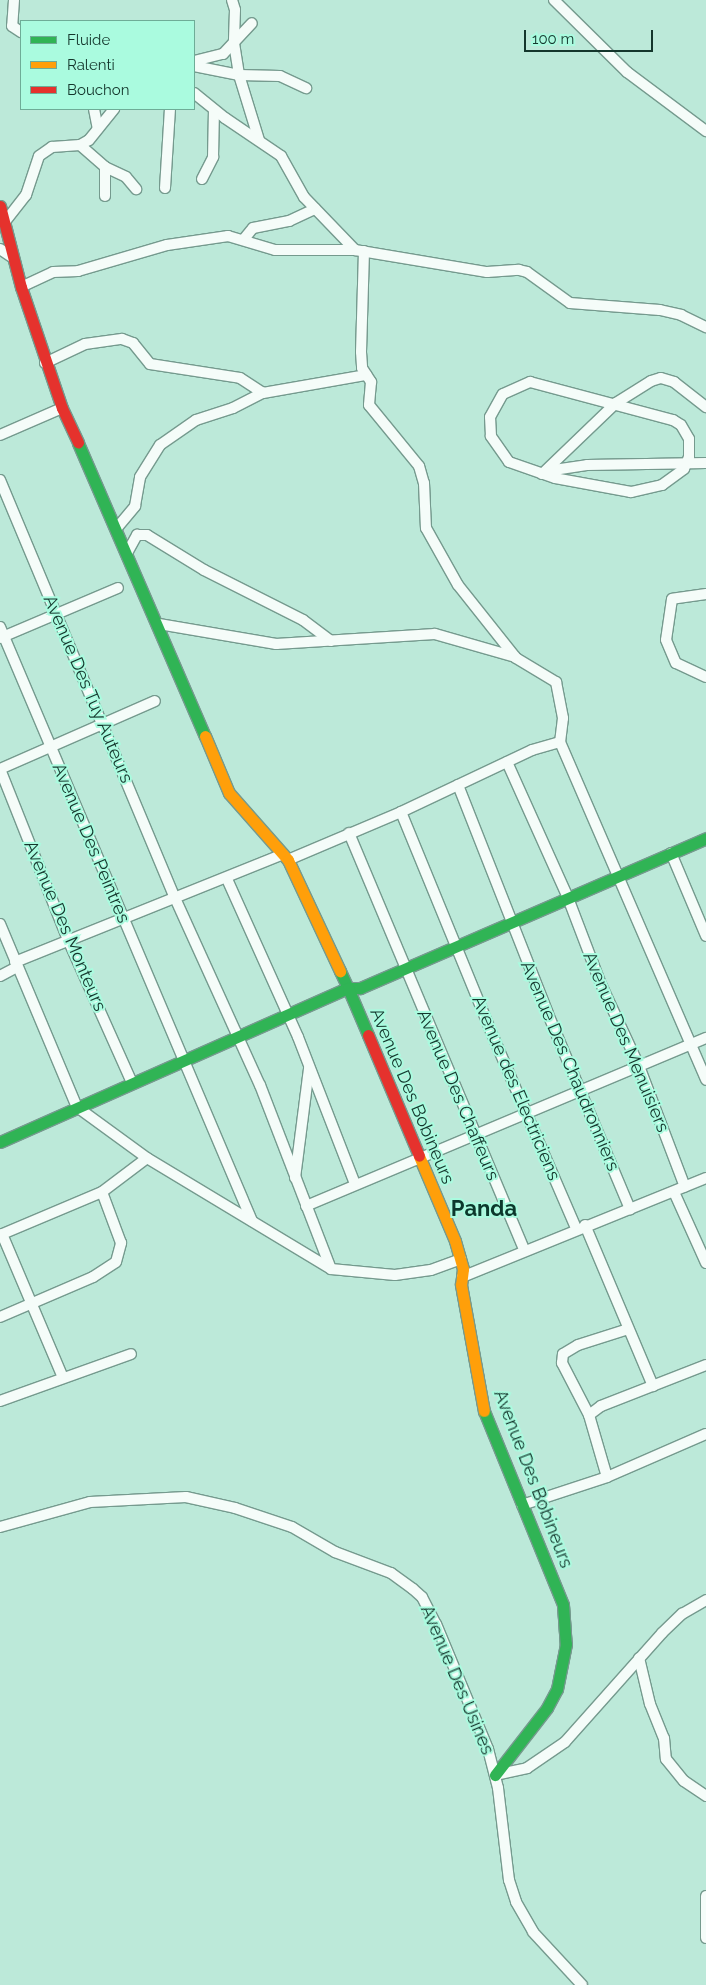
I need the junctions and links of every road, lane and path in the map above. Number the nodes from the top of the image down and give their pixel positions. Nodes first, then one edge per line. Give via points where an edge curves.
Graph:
1 (14, 0) edge
2 (232, 0) edge
3 (554, 0) edge
4 (252, 24) dead end
5 (20, 31) edge
6 (234, 43) junction
7 (195, 61) edge
8 (195, 66) edge
9 (239, 75) junction
10 (306, 88) dead end
11 (195, 94) edge
12 (94, 110) edge
13 (113, 110) edge
14 (170, 110) edge
15 (214, 110) junction
16 (98, 129) junction
17 (706, 131) edge
18 (260, 140) junction
19 (80, 145) junction
20 (104, 167) junction
21 (202, 179) dead end
22 (165, 188) dead end
23 (136, 189) dead end
24 (105, 196) dead end
25 (0, 206) edge
26 (315, 209) junction
27 (4, 223) junction
28 (244, 239) junction
29 (0, 249) edge
30 (360, 250) junction
31 (12, 257) junction
32 (21, 287) junction
33 (706, 327) edge
34 (45, 363) junction
35 (366, 375) junction
36 (263, 393) junction
37 (616, 403) junction
38 (706, 407) edge
39 (62, 408) junction
40 (0, 435) edge
41 (687, 463) junction
42 (706, 464) edge
43 (542, 474) junction
44 (0, 480) edge
45 (116, 529) junction
46 (127, 553) junction
47 (118, 588) dead end
48 (706, 594) edge
49 (57, 614) junction
50 (159, 624) junction
51 (1, 634) edge
52 (331, 641) junction
53 (516, 658) junction
54 (706, 677) edge
55 (155, 701) dead end
56 (104, 725) junction
57 (560, 742) junction
58 (51, 748) junction
59 (507, 762) junction
60 (0, 769) edge
61 (458, 785) junction
62 (401, 812) junction
63 (349, 833) junction
64 (706, 838) edge
65 (671, 853) junction
66 (286, 857) junction
67 (619, 876) junction
68 (228, 879) junction
69 (175, 898) junction
70 (568, 898) junction
71 (123, 920) junction
72 (511, 922) junction
73 (0, 924) edge
74 (706, 936) edge
75 (69, 942) junction
76 (457, 946) junction
77 (16, 965) junction
78 (404, 968) junction
79 (0, 976) edge
80 (348, 988) junction
81 (288, 1014) junction
82 (238, 1036) junction
83 (706, 1038) edge
84 (692, 1044) junction
85 (184, 1060) junction
86 (310, 1066) junction
87 (639, 1066) junction
88 (706, 1080) edge
89 (132, 1082) junction
90 (582, 1092) junction
91 (77, 1107) junction
92 (527, 1114) junction
93 (476, 1136) junction
94 (0, 1142) edge
95 (147, 1158) junction
96 (419, 1160) junction
97 (706, 1178) edge
98 (295, 1179) junction
99 (355, 1184) junction
100 (685, 1187) junction
101 (102, 1192) junction
102 (674, 1192) junction
103 (306, 1206) junction
104 (630, 1209) junction
105 (252, 1221) junction
106 (581, 1227) junction
107 (1, 1235) edge
108 (524, 1250) junction
109 (461, 1259) junction
110 (706, 1263) edge
111 (331, 1269) junction
112 (462, 1277) junction
113 (32, 1304) junction
114 (0, 1317) edge
115 (628, 1329) junction
116 (131, 1354) dead end
117 (706, 1365) edge
118 (63, 1378) junction
119 (653, 1386) junction
120 (0, 1402) edge
121 (589, 1414) junction
122 (706, 1434) edge
123 (608, 1477) junction
124 (522, 1505) junction
125 (0, 1527) edge
126 (706, 1600) edge
127 (639, 1658) junction
128 (495, 1775) junction
129 (706, 1796) edge
130 (706, 1896) edge
131 (706, 1938) edge
132 (582, 1985) edge

1 - 5 street via 12,26
2 - 6 street via 235,10
3 - 17 street via 627,72
4 - 6 street
6 - 7 street via 215,58
6 - 9 street
8 - 9 street
9 - 10 street via 280,76
9 - 18 street
11 - 15 street
12 - 16 street
13 - 16 street
14 - 22 street
15 - 18 street
15 - 21 street via 213,157
16 - 19 street
18 - 26 street via 281,156 304,197
19 - 20 street
19 - 27 street via 52,147 39,156 26,195
20 - 23 street via 122,174
20 - 24 street
25 - 27 street, Avenue Des Bobineurs
26 - 28 street via 289,221 253,228
26 - 30 street
27 - 31 street, Avenue Des Bobineurs
28 - 30 street via 274,250
28 - 32 street via 219,236 168,245 78,270 48,274
29 - 31 street
30 - 33 street via 487,272 527,272 570,303 660,310 681,315
30 - 35 street via 361,352
31 - 32 street, Avenue Des Bobineurs
32 - 34 street, Avenue Des Bobineurs
34 - 36 street via 85,344 122,339 133,343 150,364 240,378
34 - 39 street, Avenue Des Bobineurs
35 - 36 street
35 - 53 street via 371,382 368,398 372,410 419,466 424,483 426,528 434,547 476,611
36 - 45 street via 233,408 196,420 160,445 140,478 135,506
37 - 38 street via 642,385 661,378 674,382
37 - 41 street via 655,413 681,425 689,438
37 - 43 street
37 - 43 street via 540,383 519,385 503,394 489,426 496,446 508,462
39 - 40 street
39 - 45 street, Avenue Des Bobineurs
41 - 42 street
41 - 43 street via 587,464
41 - 43 street via 672,481 642,492 618,491
44 - 49 street, Avenue Des Tuy Auteurs
45 - 46 street, Avenue Des Bobineurs
46 - 50 street, Avenue Des Bobineurs
46 - 52 street via 137,535 147,535 204,570 303,620
47 - 49 street
48 - 54 street via 672,599 666,640 676,663
49 - 51 street
49 - 56 street, Avenue Des Tuy Auteurs
50 - 52 street via 276,644
50 - 66 street, Avenue Des Bobineurs via 229,793
51 - 58 street, Avenue Des Peintres
52 - 53 street via 388,634 435,634
53 - 57 street via 556,682 563,718
55 - 56 street
56 - 58 street
56 - 69 street, Avenue Des Tuy Auteurs
57 - 59 street
57 - 67 street
58 - 60 street
58 - 71 street, Avenue Des Peintres
59 - 61 street
59 - 70 street, Avenue Des Menuisiers
60 - 75 street, Avenue Des Monteurs
61 - 62 street
61 - 72 street, Avenue Des Chaudronniers
62 - 63 street
62 - 76 street, Avenue des Electriciens
63 - 66 street
63 - 78 street, Avenue Des Chaffeurs
64 - 65 street
65 - 67 street
65 - 74 street
66 - 68 street
66 - 80 street, Avenue Des Bobineurs
67 - 70 street
67 - 84 street
68 - 69 street
68 - 81 street
69 - 71 street
69 - 82 street, Avenue Des Tuy Auteurs
70 - 72 street
70 - 87 street, Avenue Des Menuisiers via 600,982
71 - 75 street
71 - 85 street, Avenue Des Peintres
72 - 76 street
72 - 90 street, Avenue Des Chaudronniers
73 - 77 street
75 - 77 street
75 - 89 street, Avenue Des Monteurs
76 - 78 street
76 - 92 street, Avenue des Electriciens
77 - 79 street
77 - 91 street
78 - 80 street via 360,988
78 - 93 street, Avenue Des Chaffeurs
80 - 81 street
80 - 96 street, Avenue Des Bobineurs
81 - 82 street
81 - 86 street
82 - 85 street
82 - 98 street, Avenue Des Tuy Auteurs
83 - 84 street
84 - 87 street
84 - 88 street
85 - 89 street
85 - 105 street, Avenue Des Peintres
86 - 98 street
86 - 99 street
87 - 90 street
87 - 100 street, Avenue Des Menuisiers
89 - 91 street
90 - 92 street
90 - 104 street, Avenue Des Chaudronniers
91 - 94 street
91 - 95 street
92 - 93 street
92 - 106 street, Avenue des Electriciens
93 - 96 street
93 - 108 street, Avenue Des Chaffeurs
95 - 101 street
95 - 105 street
96 - 99 street
96 - 109 street, Avenue Des Bobineurs
97 - 100 street
98 - 103 street, Avenue Des Tuy Auteurs
99 - 103 street
100 - 102 street
101 - 107 street
101 - 113 street via 121,1242 116,1262
102 - 104 street
102 - 110 street
103 - 111 street, Avenue Des Tuy Auteurs
104 - 106 street
105 - 111 street
106 - 108 street
106 - 115 street, Avenue des Electriciens
107 - 113 street
108 - 112 street
109 - 111 street via 431,1270 395,1275
109 - 112 street, Avenue Des Bobineurs
112 - 124 street, Avenue Des Bobineurs via 484,1412
113 - 114 street
113 - 118 street
115 - 119 street, Avenue des Electriciens
115 - 121 street via 578,1345 563,1354 562,1363
116 - 118 street
117 - 119 street
118 - 120 street
119 - 121 street via 601,1406
121 - 123 street
122 - 123 street
123 - 124 street
124 - 128 street, Avenue Des Bobineurs via 563,1605 566,1644 552,1700
125 - 128 street, Avenue Des Usines via 90,1502 186,1497 265,1516 312,1536 336,1552 391,1573 422,1597 461,1681
126 - 127 street via 682,1614
127 - 128 street via 565,1742 527,1768
127 - 129 street via 651,1707 664,1738 666,1759 684,1781
128 - 132 street, Avenue Des Usines via 509,1880 516,1902 533,1932
130 - 131 street

